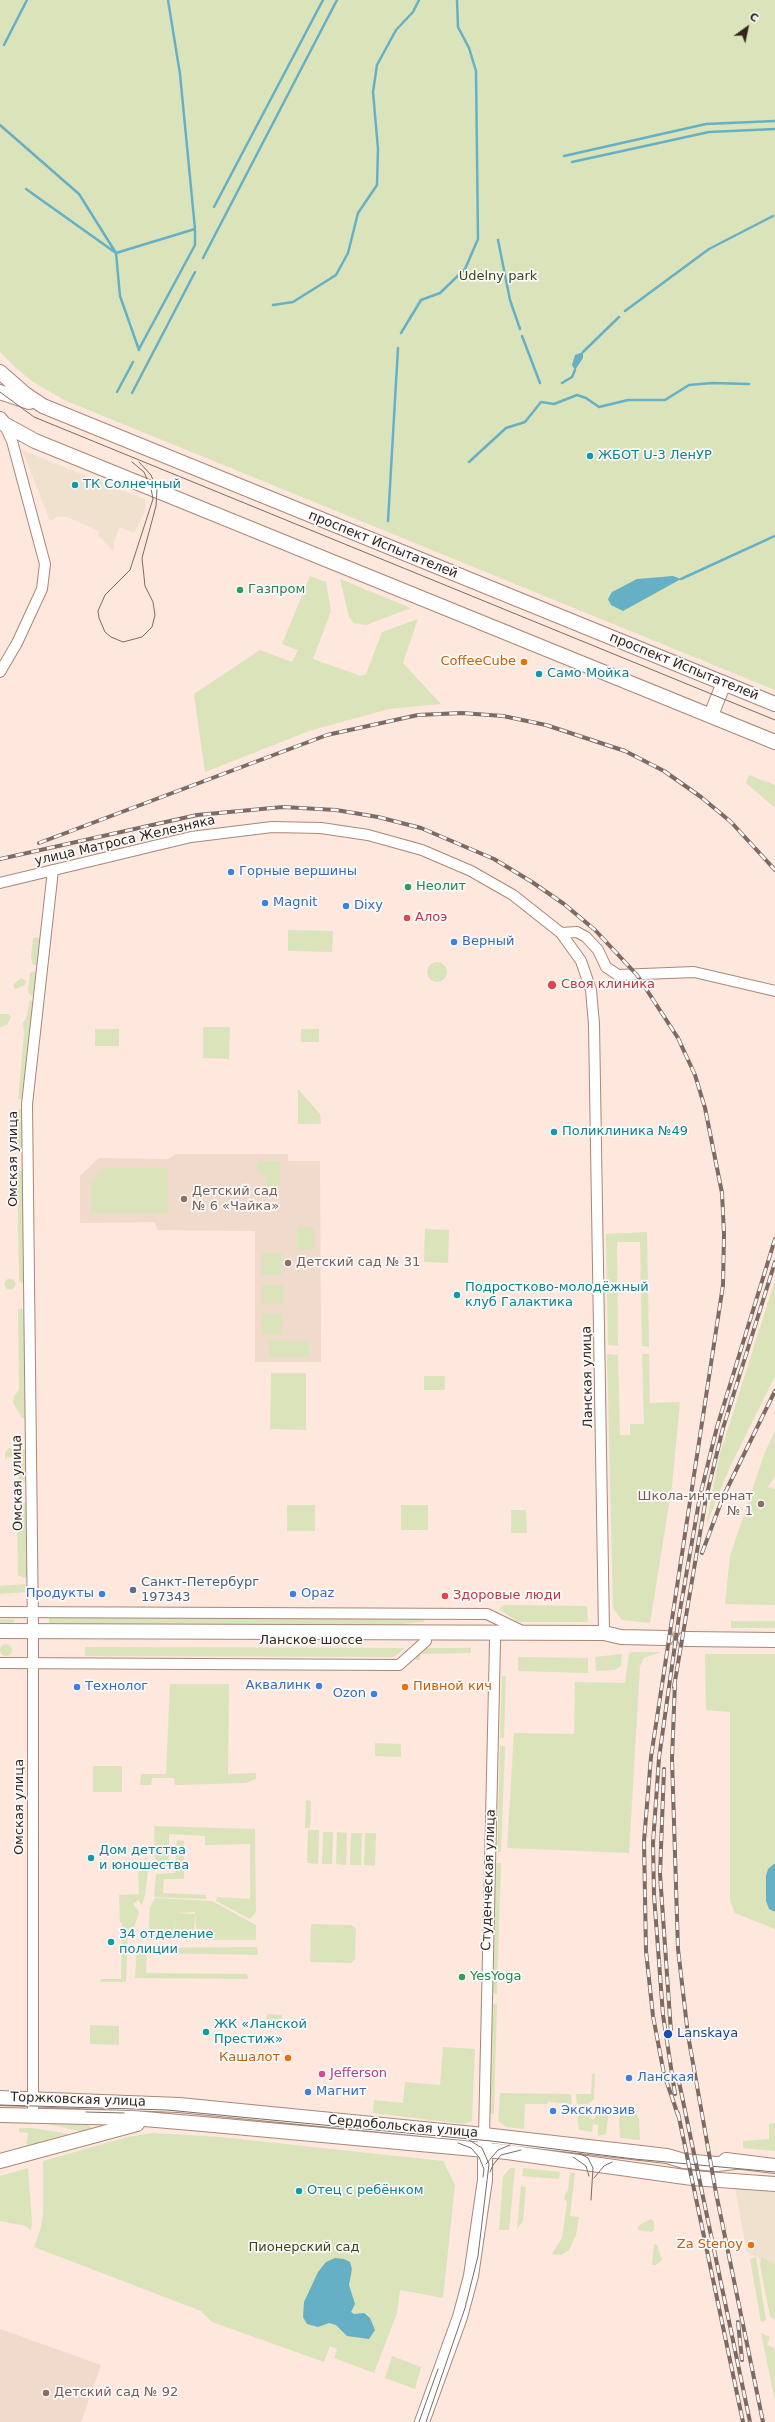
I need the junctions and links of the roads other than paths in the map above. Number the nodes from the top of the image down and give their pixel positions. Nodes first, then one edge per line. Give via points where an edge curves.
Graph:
1 (0, 372) edge
2 (0, 392) edge
3 (43, 406) junction
4 (1, 422) edge
5 (0, 672) edge
6 (724, 683) junction
7 (775, 704) edge
8 (711, 715) junction
9 (775, 742) edge
10 (53, 870) junction
11 (0, 883) edge
12 (561, 933) junction
13 (598, 950) junction
14 (578, 955) junction
15 (775, 991) edge
16 (594, 1024) joint
17 (0, 1612) edge
18 (33, 1612) junction
19 (0, 1630) edge
20 (525, 1632) junction
21 (604, 1633) junction
22 (33, 1635) junction
23 (621, 1637) junction
24 (666, 1638) tunnel mouth
25 (685, 1639) tunnel mouth
26 (0, 1640) edge
27 (775, 1640) edge
28 (426, 1641) junction
29 (495, 1642) junction
30 (0, 1663) edge
31 (33, 1663) junction
32 (0, 2098) edge
33 (32, 2099) junction
34 (156, 2103) junction
35 (0, 2115) edge
36 (32, 2116) junction
37 (156, 2120) junction
38 (484, 2135) junction
39 (486, 2150) junction
40 (0, 2161) edge
41 (775, 2166) edge
42 (775, 2184) edge
43 (422, 2422) edge

1 - 3 main road, проспект Испытателей
2 - 3 main road
3 - 6 main road, проспект Испытателей
4 - 5 street via 12,441 46,564 42,588 17,643
4 - 8 main road via 35,441
6 - 7 main road, проспект Испытателей
6 - 8 main road
8 - 9 main road
10 - 11 street, улица Матроса Железняка
10 - 12 street, улица Матроса Железняка via 191,837 272,827 321,828 376,837 422,850 464,868 513,895
10 - 18 street, Омская улица via 27,1104
12 - 13 street via 577,932 586,937
12 - 14 street, улица Матроса Железняка
13 - 14 street
13 - 15 street via 606,967 618,975 694,972
14 - 16 street, улица Матроса Железняка via 591,990
16 - 21 street, Ланская улица
17 - 18 street
18 - 20 street via 488,1614
18 - 22 street, Омская улица
19 - 22 main road, Ланское шоссе
20 - 21 main road, Ланское шоссе
20 - 22 main road, Ланское шоссе
21 - 23 main road, Ланское шоссе
22 - 26 main road, Ланское шоссе
22 - 28 main road, Ланское шоссе
22 - 31 street, Омская улица
23 - 24 main road, Ланское шоссе
23 - 29 main road, Ланское шоссе via 604,1642
25 - 27 main road
28 - 29 main road, Ланское шоссе
28 - 31 street via 400,1665
29 - 38 street, Студенческая улица
30 - 31 street
31 - 33 street, Омская улица
32 - 33 main road, Торжковская улица
33 - 34 main road, Торжковская улица
33 - 36 street, Омская улица
34 - 37 main road
34 - 38 main road, Сердобольская улица
35 - 36 main road, Торжковская улица
36 - 37 main road, Торжковская улица
37 - 39 main road, Сердобольская улица
37 - 40 main road, Сердобольская улица via 120,2127
38 - 39 main road, Студенческая улица
38 - 41 main road, Сердобольская улица via 666,2156 692,2162 735,2162
39 - 42 main road, Сердобольская улица via 665,2174 714,2174 736,2180
39 - 43 main road, Студенческая улица via 485,2180 470,2281 460,2317

